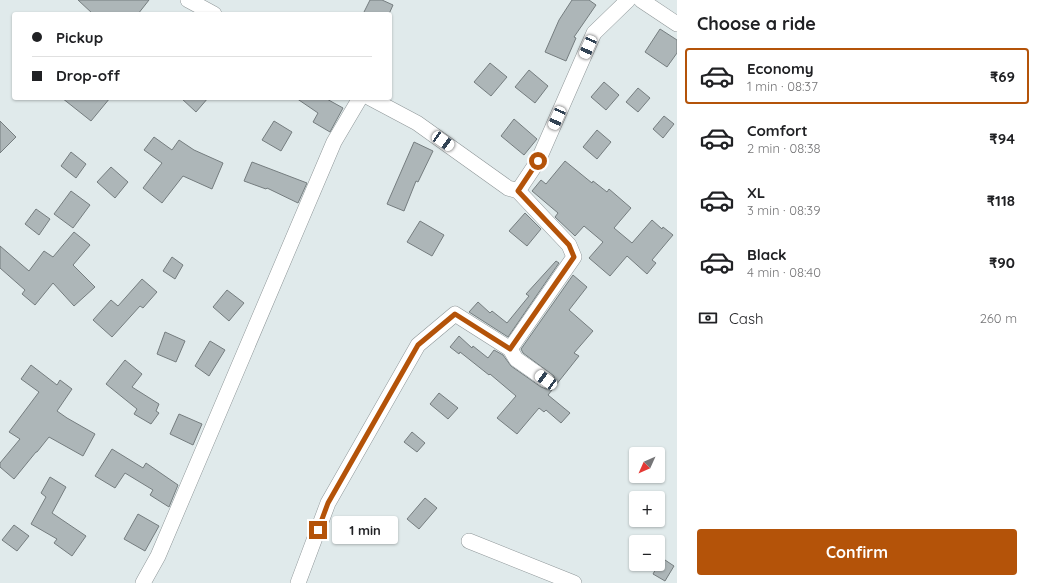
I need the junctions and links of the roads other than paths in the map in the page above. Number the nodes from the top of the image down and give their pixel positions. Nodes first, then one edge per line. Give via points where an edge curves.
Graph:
1 (188, 0) edge
2 (628, 0) edge
3 (640, 0) edge
4 (210, 12) edge
5 (677, 24) edge
6 (359, 100) edge
7 (374, 100) edge
8 (518, 191) junction
9 (510, 349) junction
10 (546, 380) dead end
11 (469, 541) dead end
12 (143, 583) edge
13 (298, 583) edge
14 (574, 583) edge

1 - 4 street
2 - 8 street via 594,33 538,161
3 - 5 street
6 - 12 street via 334,142 158,556
7 - 8 street via 417,123 508,188
8 - 9 street via 569,245 574,257
9 - 10 street via 516,359
9 - 13 street via 455,314 418,345 328,503
11 - 14 street

